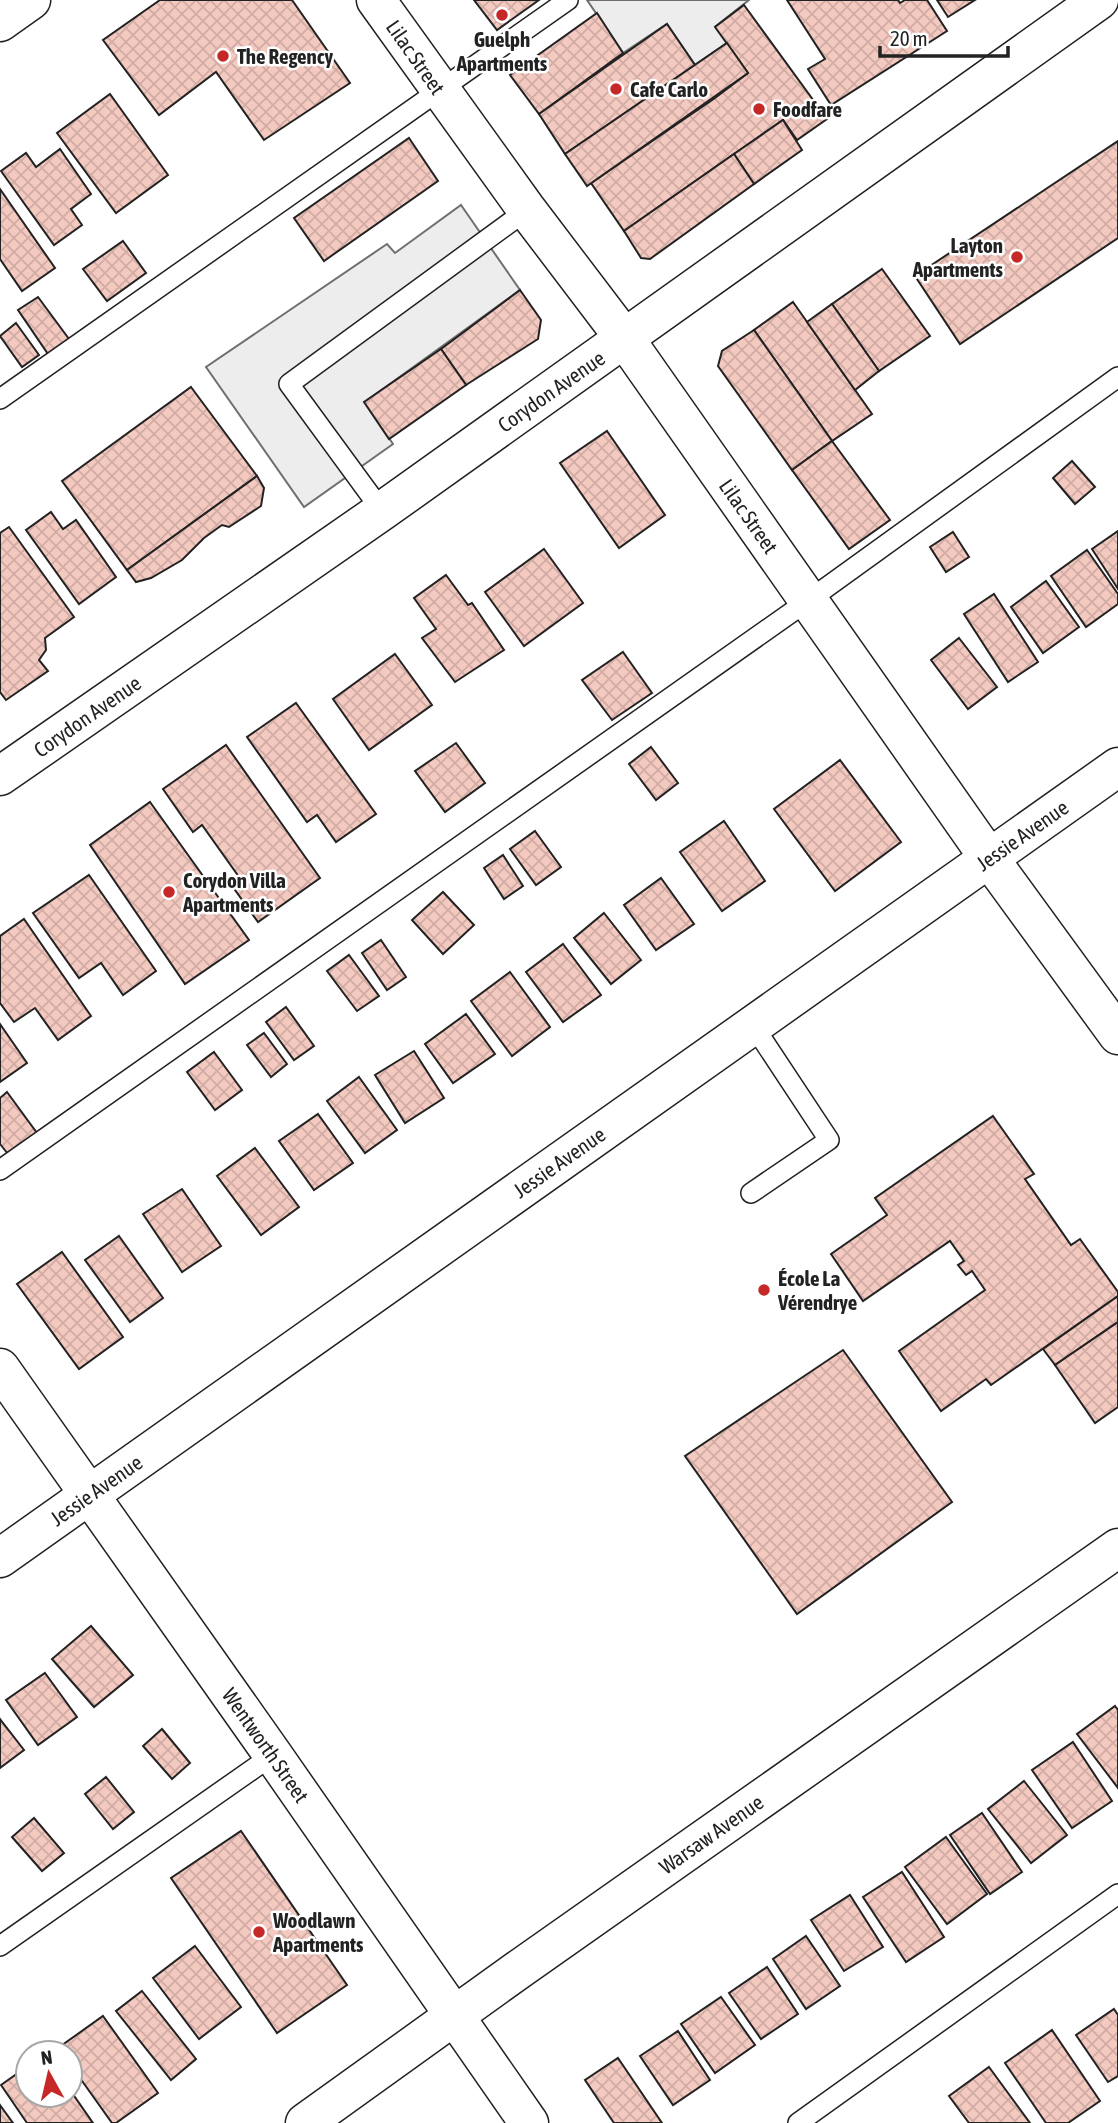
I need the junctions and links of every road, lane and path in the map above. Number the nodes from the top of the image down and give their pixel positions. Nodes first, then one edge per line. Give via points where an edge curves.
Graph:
1 (31, 0) edge
2 (376, 0) edge
3 (568, 0) edge
4 (1099, 0) edge
5 (0, 22) edge
6 (440, 90) junction
7 (527, 210) junction
8 (625, 339) junction
9 (1118, 377) edge
10 (0, 399) edge
11 (382, 512) junction
12 (809, 600) junction
13 (1118, 767) edge
14 (0, 776) edge
15 (989, 858) junction
16 (753, 1025) junction
17 (1118, 1035) edge
18 (0, 1170) edge
19 (751, 1193) dead end
20 (0, 1368) edge
21 (89, 1495) junction
22 (1118, 1548) edge
23 (0, 1558) edge
24 (274, 1755) junction
25 (1118, 1894) edge
26 (0, 1946) edge
27 (453, 2015) junction
28 (305, 2123) edge
29 (529, 2123) edge
30 (798, 2123) edge

1 - 5 street
2 - 6 street, Lilac Street
3 - 6 lane
4 - 8 street, Corydon Avenue
6 - 7 street, Lilac Street
6 - 10 lane
7 - 8 street, Lilac Street
7 - 11 lane via 289,384
8 - 11 street, Corydon Avenue
8 - 12 street, Lilac Street
9 - 12 lane
11 - 14 street, Corydon Avenue
12 - 15 street, Lilac Street
12 - 18 lane
13 - 15 street, Jessie Avenue
15 - 16 street, Jessie Avenue
15 - 17 street, Lilac Street
16 - 19 lane via 829,1140
16 - 21 street, Jessie Avenue
20 - 21 street, Wentworth Street
21 - 23 street, Jessie Avenue
21 - 24 street, Wentworth Street
22 - 27 street, Warsaw Avenue
24 - 26 lane
24 - 27 street, Wentworth Street
25 - 30 lane
27 - 28 street, Warsaw Avenue
27 - 29 street, Wentworth Street

